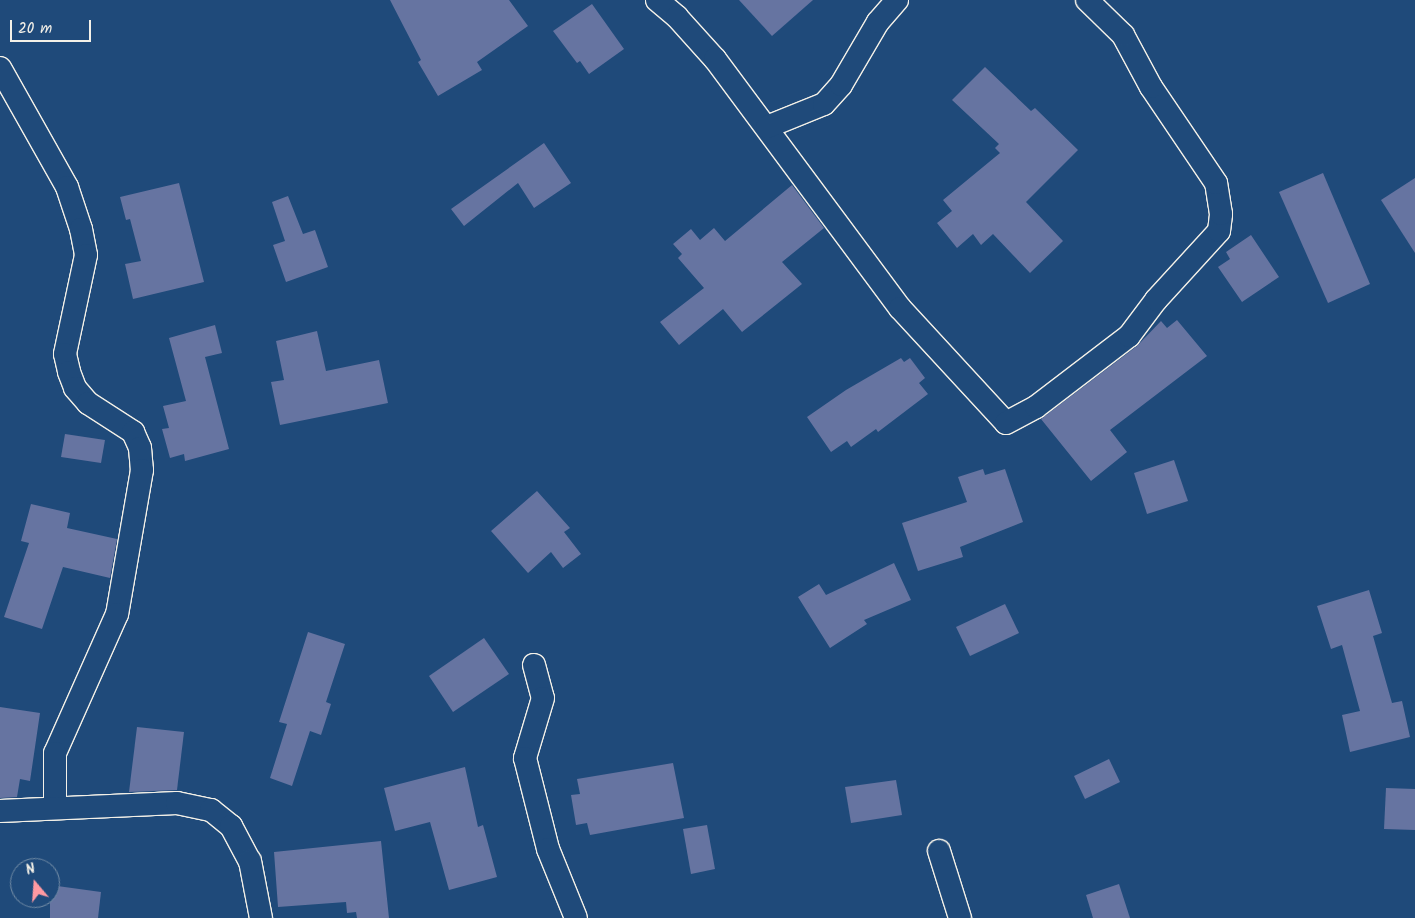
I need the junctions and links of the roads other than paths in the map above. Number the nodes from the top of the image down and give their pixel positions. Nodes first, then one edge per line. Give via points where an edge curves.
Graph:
1 (656, 0) edge
2 (896, 0) edge
3 (1087, 0) edge
4 (0, 68) edge
5 (767, 127) junction
6 (534, 665) dead end
7 (55, 808) junction
8 (0, 812) edge
9 (939, 851) dead end
10 (261, 918) edge
11 (576, 918) edge
12 (960, 918) edge

1 - 5 street via 677,17 715,59
2 - 5 street via 878,22 842,85 824,104
3 - 5 street via 1123,35 1151,87 1216,183 1221,214 1219,231 1156,300 1129,336 1036,407 1006,422 900,308
4 - 7 street via 67,186 82,229 86,255 65,354 69,372 75,388 88,403 133,432 140,448 142,470 116,614 55,753
6 - 11 street via 542,698 524,758 548,849
7 - 8 street
7 - 10 street via 178,803 211,810 231,826 250,861
9 - 12 street

